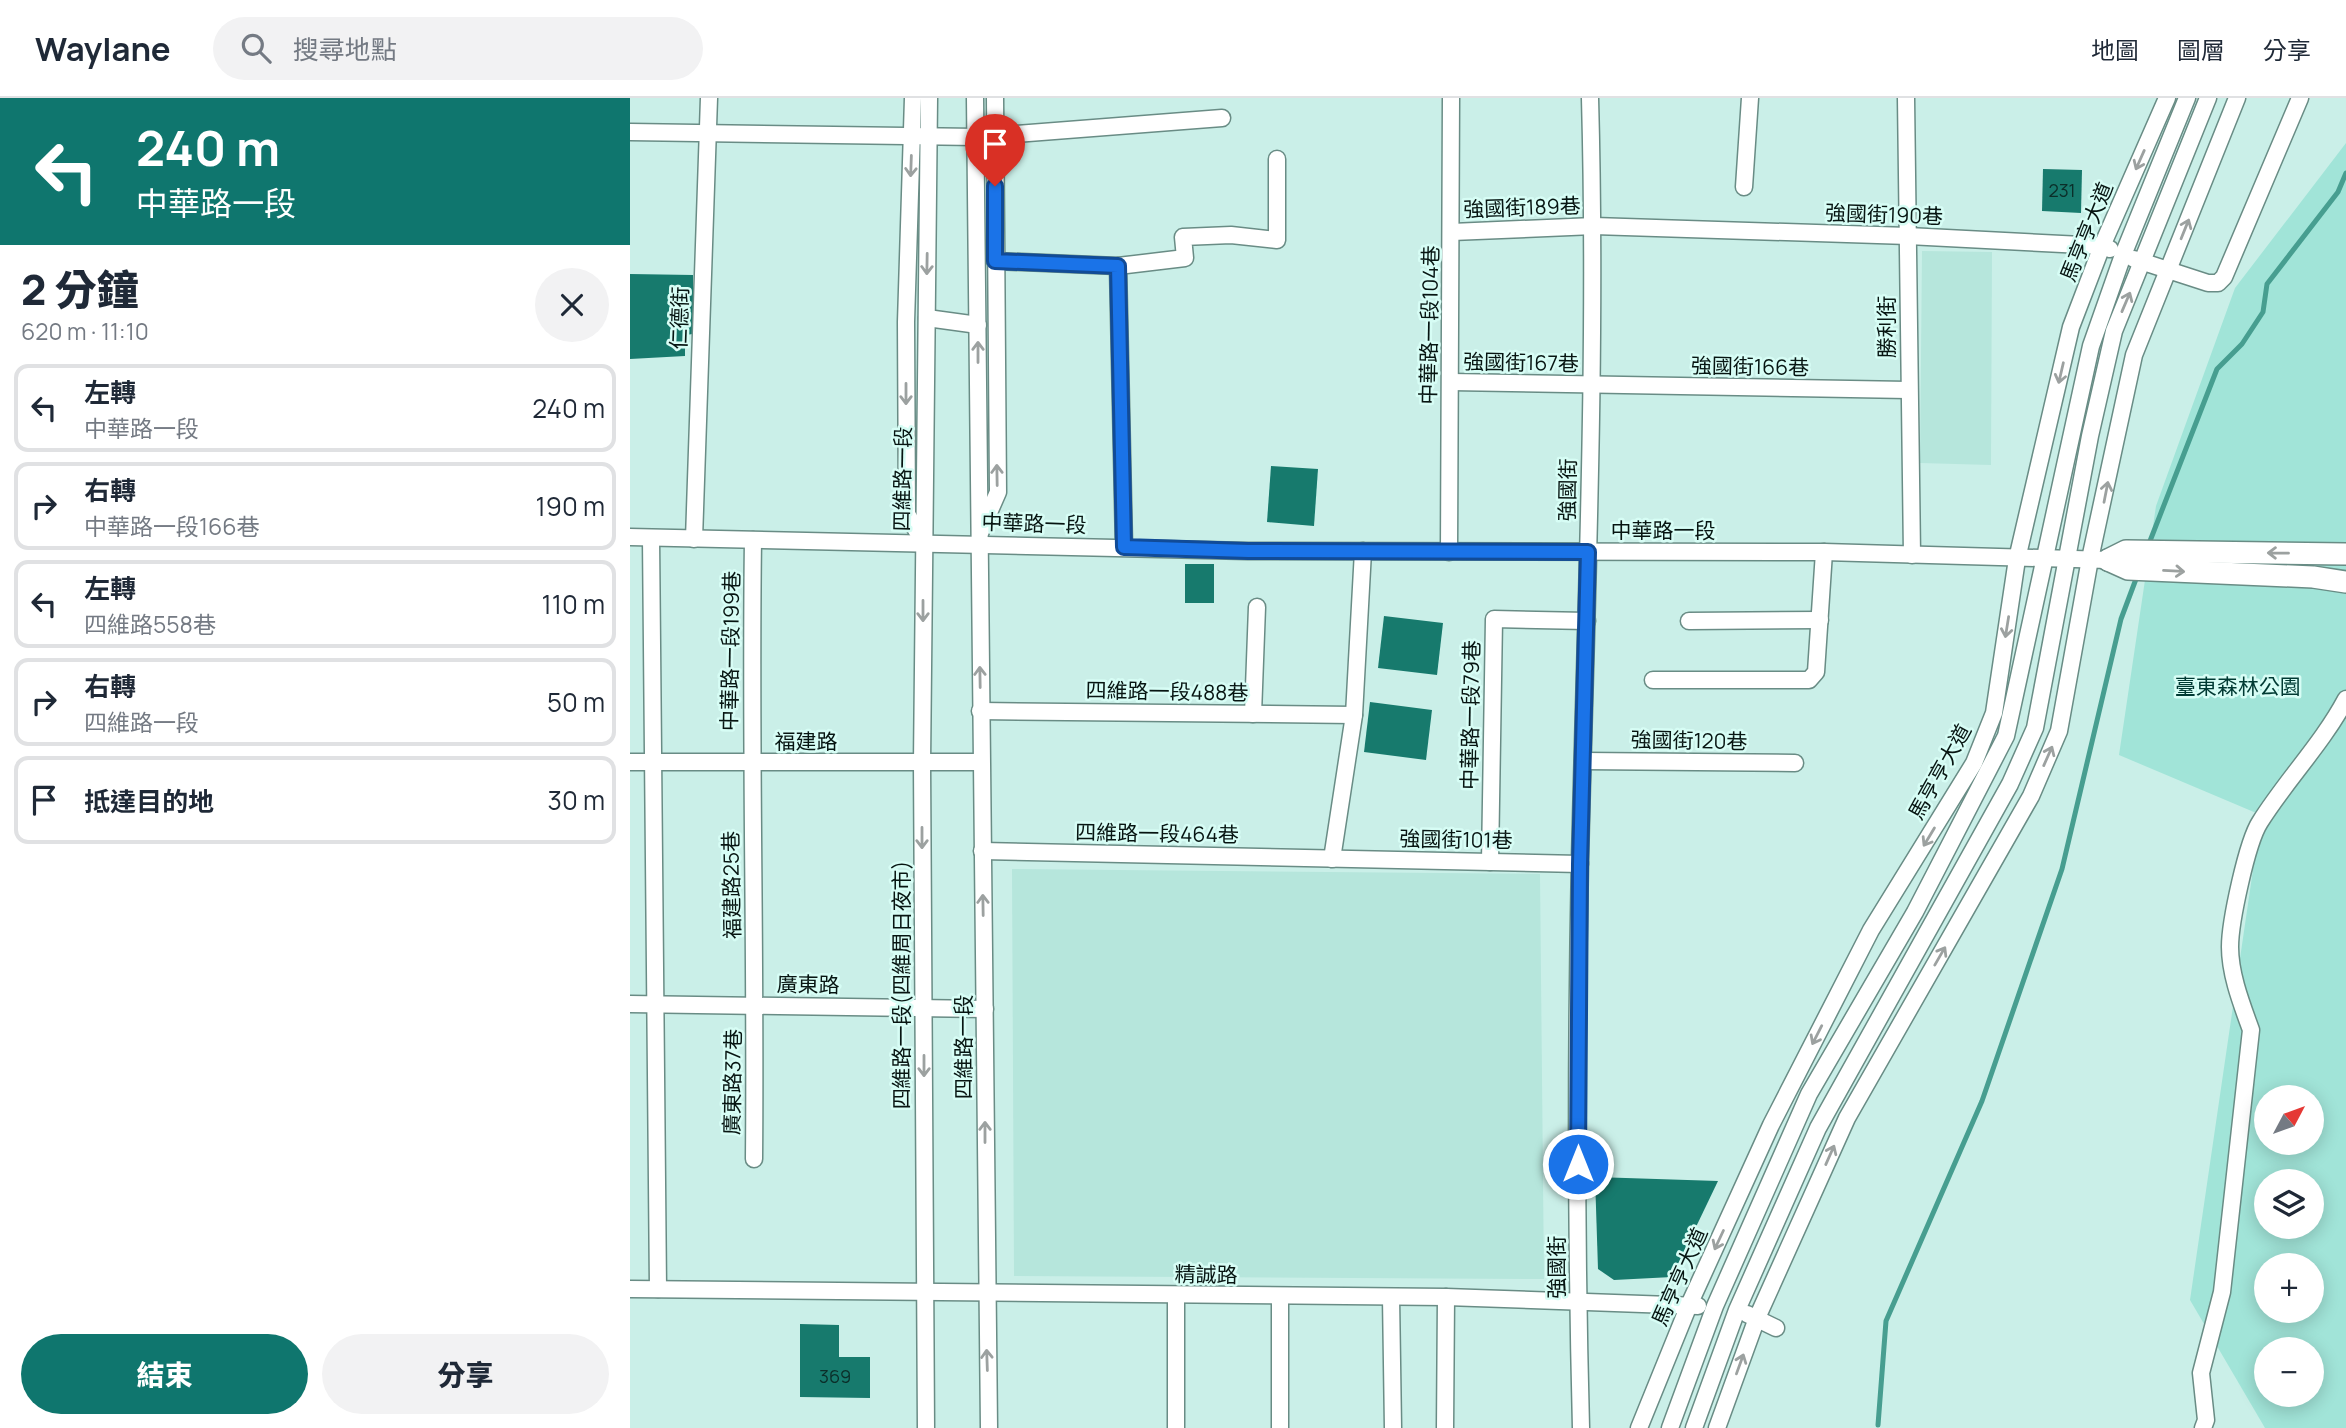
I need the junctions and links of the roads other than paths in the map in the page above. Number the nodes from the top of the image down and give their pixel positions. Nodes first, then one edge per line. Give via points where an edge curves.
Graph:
1 (709, 98) edge
2 (912, 98) edge
3 (929, 98) edge
4 (975, 98) edge
5 (995, 98) edge
6 (1451, 98) edge
7 (1590, 98) edge
8 (1750, 98) edge
9 (1906, 98) edge
10 (2167, 98) edge
11 (2187, 98) edge
12 (2208, 98) edge
13 (2237, 98) edge
14 (2300, 98) edge
15 (1222, 118) dead end
16 (630, 132) edge
17 (707, 135) junction
18 (995, 136) junction
19 (920, 137) junction
20 (977, 137) junction
21 (1277, 159) dead end
22 (1744, 187) dead end
23 (1594, 226) junction
24 (1452, 232) junction
25 (1908, 236) junction
26 (2102, 246) junction
27 (2123, 255) junction
28 (995, 261) junction
29 (2143, 262) junction
30 (1118, 266) junction
31 (2168, 271) junction
32 (927, 318) junction
33 (978, 325) junction
34 (1451, 382) junction
35 (1591, 385) junction
36 (1908, 390) junction
37 (630, 537) edge
38 (651, 538) junction
39 (694, 539) junction
40 (753, 540) junction
41 (978, 541) junction
42 (923, 542) junction
43 (1124, 547) junction
44 (1363, 551) junction
45 (1449, 552) junction
46 (1588, 552) junction
47 (1824, 552) junction
48 (2346, 554) edge
49 (1912, 555) junction
50 (2017, 559) junction
51 (2044, 559) junction
52 (2068, 559) junction
53 (2099, 559) junction
54 (2346, 582) edge
55 (1257, 607) dead end
56 (1820, 620) junction
57 (1587, 621) junction
58 (1689, 621) dead end
59 (1653, 680) dead end
60 (2346, 699) edge
61 (980, 711) junction
62 (1253, 714) junction
63 (1354, 715) junction
64 (1583, 761) junction
65 (630, 762) edge
66 (653, 762) junction
67 (981, 762) junction
68 (750, 763) junction
69 (922, 763) junction
70 (1795, 763) dead end
71 (1981, 767) junction
72 (2010, 783) junction
73 (2031, 796) junction
74 (982, 851) junction
75 (1332, 859) junction
76 (1490, 862) junction
77 (1580, 864) junction
78 (630, 1004) edge
79 (655, 1004) junction
80 (755, 1006) junction
81 (923, 1008) junction
82 (985, 1009) junction
83 (1792, 1084) junction
84 (1809, 1094) junction
85 (1827, 1110) junction
86 (1847, 1118) junction
87 (754, 1159) dead end
88 (630, 1289) edge
89 (658, 1289) junction
90 (925, 1292) junction
91 (985, 1293) junction
92 (1176, 1295) junction
93 (1280, 1297) junction
94 (1391, 1297) junction
95 (1446, 1297) junction
96 (1578, 1301) junction
97 (1689, 1305) junction
98 (1715, 1306) junction
99 (1737, 1310) junction
100 (1757, 1318) junction
101 (1776, 1328) dead end
102 (926, 1428) edge
103 (989, 1428) edge
104 (1176, 1428) edge
105 (1280, 1428) edge
106 (1393, 1428) edge
107 (1445, 1428) edge
108 (1581, 1428) edge
109 (1639, 1428) edge
110 (1670, 1428) edge
111 (1694, 1428) edge
112 (1717, 1428) edge
113 (2203, 1428) edge

1 - 17 street, 仁德街
2 - 19 street, 四維路一段
3 - 19 street, 四維路一段
4 - 20 street, 四維路一段
5 - 18 street, 四維路一段
6 - 24 street, 中華路一段104巷
7 - 23 street, 強國街
8 - 22 street
9 - 25 street, 勝利街
10 -> 26 street, 馬亨亨大道
11 - 27 street, 馬亨亨大道
12 - 29 street
31 -> 13 street
14 - 31 street, 強國街190巷 via 2224,277 2218,283 2208,283
15 - 18 street
16 - 17 street
17 - 19 street
17 - 39 street, 仁德街
18 - 20 street
18 - 28 street, 四維路一段
19 - 20 street
19 -> 32 street, 四維路一段
19 -> 42 street, 四維路一段 via 906,322 907,514
20 - 33 street, 四維路一段
21 - 30 street via 1277,240 1231,235 1182,237 1185,258
23 - 24 street, 強國街189巷
23 - 25 street, 強國街190巷
23 - 35 street, 強國街
24 - 34 street, 中華路一段104巷
25 - 26 street, 強國街190巷
25 - 36 street, 勝利街
26 - 27 street, 強國街190巷
26 -> 50 street, 馬亨亨大道 via 2071,327
27 - 29 street, 強國街190巷
27 - 51 street, 馬亨亨大道 via 2091,346
28 - 30 street
41 -> 28 street, 四維路一段 via 998,492
29 - 31 street, 強國街190巷
52 -> 29 street via 2114,331
30 - 43 street
53 -> 31 street via 2134,355
32 - 33 street
32 - 42 street, 四維路一段
41 -> 33 street, 四維路一段
34 - 35 street, 強國街167巷
34 - 45 street, 中華路一段104巷
35 - 36 street, 強國街166巷
35 - 46 street, 強國街
36 - 49 street, 勝利街
37 - 38 street, 中華路一段
38 - 39 street, 中華路一段
38 - 66 street
39 - 40 street, 中華路一段
40 - 42 street, 中華路一段
40 - 68 street, 中華路一段199巷
41 - 42 street, 中華路一段
41 - 43 street, 中華路一段
61 -> 41 street, 四維路一段
42 -> 69 street, 四維路一段(四維周日夜市)
43 - 44 street, 中華路一段
44 - 45 street, 中華路一段
44 - 63 street
45 - 46 street, 中華路一段
46 - 47 street, 中華路一段
46 - 57 street, 強國街
47 - 49 street, 中華路一段
47 - 56 street
48 -> 53 main road via 2126,551
49 - 50 street, 中華路一段
50 - 51 street, 中華路一段
50 -> 71 street, 馬亨亨大道 via 1994,713
51 - 52 street, 中華路一段
51 - 71 street, 馬亨亨大道 via 2006,736
52 - 53 street, 中華路一段
52 - 72 street via 2035,728
53 -> 54 main road via 2128,569
73 -> 53 street via 2059,731
55 - 62 street
56 - 58 street
56 - 59 street via 1816,672 1809,680
57 - 64 street, 強國街
57 - 76 street, 中華路一段79巷 via 1494,619
60 - 113 street via 2330,729 2258,824 2244,870 2230,947 2238,993 2251,1030 2222,1292 2201,1373
61 - 62 street, 四維路一段488巷
61 - 67 street, 四維路一段
62 - 63 street, 四維路一段488巷
63 - 75 street
64 - 70 street, 強國街120巷
64 - 77 street, 強國街
65 - 66 street, 福建路
66 - 68 street, 福建路
66 - 79 street
67 - 69 street, 福建路
67 - 74 street, 四維路一段
68 - 69 street, 福建路
68 - 80 street, 福建路25巷
69 -> 81 street, 四維路一段(四維周日夜市)
71 -> 83 street, 馬亨亨大道 via 1871,930
71 - 84 street, 馬亨亨大道 via 1914,912
72 - 73 street
72 - 85 street
86 -> 73 street
74 - 75 street, 四維路一段464巷
82 -> 74 street, 四維路一段
75 - 76 street, 強國街101巷
76 - 77 street, 強國街101巷
77 - 96 street, 強國街
78 - 79 street, 廣東路
79 - 80 street, 廣東路
79 - 89 street
80 - 81 street, 廣東路
80 - 87 street, 廣東路37巷
81 - 82 street, 廣東路
81 -> 90 street, 四維路一段(四維周日夜市)
91 -> 82 street, 四維路一段
83 - 84 street
83 -> 97 street, 馬亨亨大道
84 - 98 street, 馬亨亨大道
85 - 86 street
85 - 99 street
100 -> 86 street
88 - 89 street, 精誠路
89 - 90 street, 精誠路
90 - 91 street, 精誠路
90 - 102 street, 四維路一段(四維周日夜市)
91 - 92 street, 精誠路
103 -> 91 street, 四維路一段
92 - 93 street, 精誠路
92 - 104 street
93 - 94 street, 精誠路
93 - 105 street
94 - 95 street, 精誠路
94 - 106 street
95 - 96 street, 精誠路
95 - 107 street
96 - 97 street, 精誠路
96 - 108 street, 強國街
97 - 98 street, 精誠路
97 - 109 street, 馬亨亨大道
98 - 99 street, 精誠路
98 - 110 street, 馬亨亨大道
99 - 100 street, 精誠路
99 - 111 street
100 - 101 street, 精誠路
112 -> 100 street

